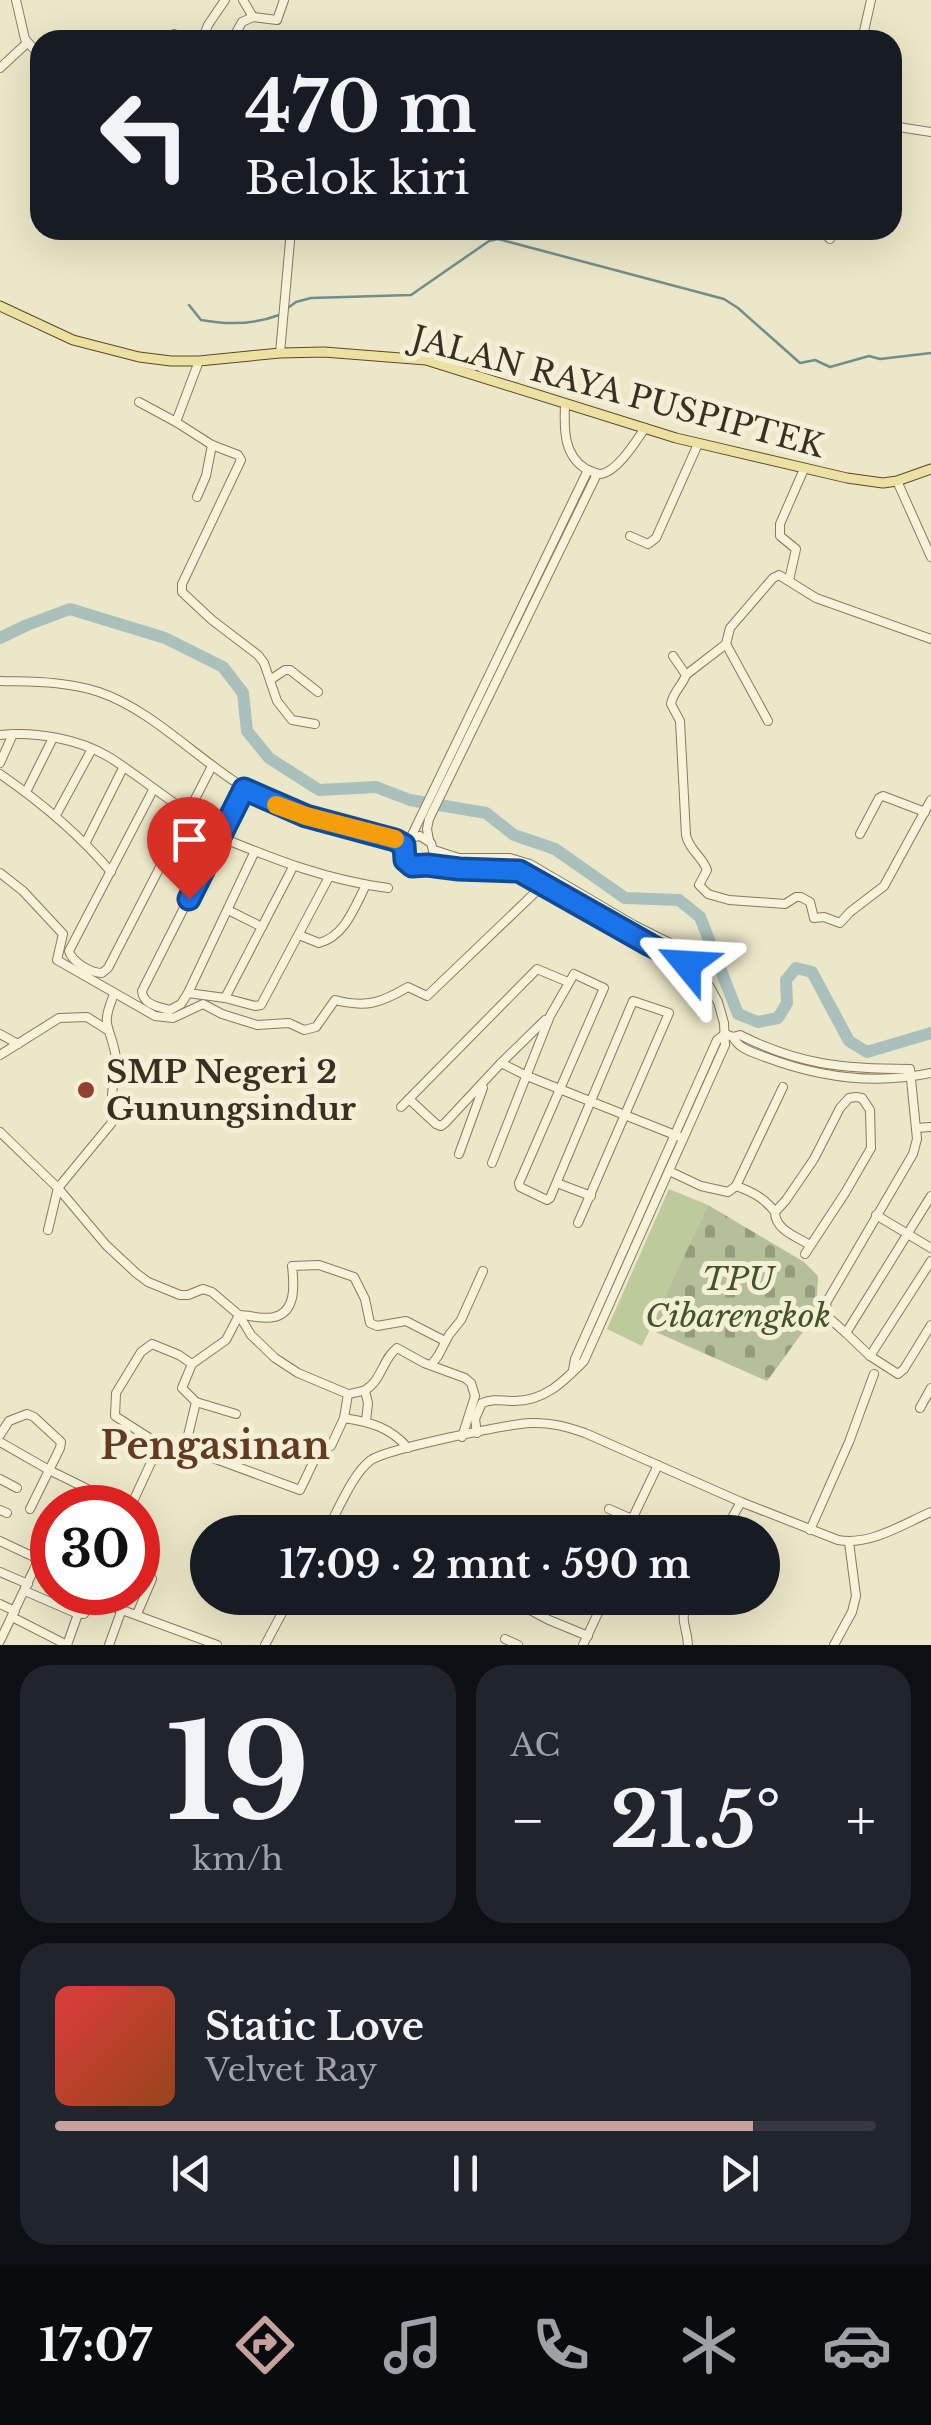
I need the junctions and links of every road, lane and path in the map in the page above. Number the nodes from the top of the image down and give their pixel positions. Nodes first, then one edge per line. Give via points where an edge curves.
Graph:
1 (16, 0) edge
2 (225, 0) edge
3 (243, 0) edge
4 (284, 0) edge
5 (871, 0) edge
6 (253, 17) junction
7 (206, 30) edge
8 (237, 30) edge
9 (864, 30) edge
10 (27, 44) junction
11 (30, 47) edge
12 (0, 68) edge
13 (902, 128) edge
14 (931, 132) edge
15 (289, 240) edge
16 (0, 306) edge
17 (280, 353) junction
18 (199, 361) junction
19 (140, 402) dead end
20 (565, 404) junction
21 (176, 422) junction
22 (645, 428) junction
23 (212, 444) junction
24 (698, 444) junction
25 (804, 469) junction
26 (931, 469) edge
27 (592, 472) junction
28 (897, 481) junction
29 (197, 497) dead end
30 (630, 536) dead end
31 (931, 557) edge
32 (789, 580) junction
33 (931, 639) edge
34 (726, 644) junction
35 (673, 656) dead end
36 (686, 675) junction
37 (270, 680) junction
38 (0, 681) edge
39 (318, 692) dead end
40 (768, 722) dead end
41 (315, 724) dead end
42 (13, 734) junction
43 (0, 735) edge
44 (53, 738) junction
45 (92, 749) junction
46 (0, 763) edge
47 (212, 766) junction
48 (124, 768) junction
49 (0, 774) edge
50 (244, 789) junction
51 (153, 790) junction
52 (26, 792) junction
53 (931, 800) edge
54 (188, 812) junction
55 (924, 812) junction
56 (56, 815) junction
57 (425, 817) junction
58 (860, 834) dead end
59 (220, 837) junction
60 (428, 840) junction
61 (86, 842) junction
62 (407, 842) junction
63 (434, 850) junction
64 (255, 852) junction
65 (427, 865) junction
66 (293, 867) junction
67 (111, 872) junction
68 (0, 873) edge
69 (329, 878) junction
70 (544, 884) junction
71 (366, 885) junction
72 (388, 888) dead end
73 (228, 910) junction
74 (262, 927) junction
75 (300, 935) junction
76 (654, 935) junction
77 (650, 945) junction
78 (699, 970) junction
79 (568, 982) junction
80 (188, 993) junction
81 (114, 994) junction
82 (225, 998) junction
83 (550, 1016) junction
84 (106, 1029) junction
85 (0, 1034) edge
86 (729, 1035) junction
87 (18, 1044) junction
88 (0, 1055) edge
89 (502, 1063) junction
90 (931, 1072) edge
91 (527, 1076) junction
92 (910, 1077) junction
93 (486, 1082) junction
94 (783, 1087) dead end
95 (560, 1088) junction
96 (409, 1100) junction
97 (592, 1102) junction
98 (401, 1106) dead end
99 (626, 1116) junction
100 (445, 1124) junction
101 (931, 1127) edge
102 (916, 1128) junction
103 (0, 1132) edge
104 (467, 1136) junction
105 (680, 1137) junction
106 (459, 1154) dead end
107 (492, 1163) dead end
108 (670, 1170) junction
109 (557, 1183) junction
110 (736, 1186) junction
111 (58, 1188) junction
112 (591, 1196) junction
113 (931, 1196) edge
114 (647, 1209) junction
115 (775, 1212) junction
116 (876, 1215) junction
117 (578, 1223) dead end
118 (48, 1230) dead end
119 (908, 1234) junction
120 (931, 1248) edge
121 (931, 1261) edge
122 (483, 1271) dead end
123 (240, 1315) junction
124 (931, 1325) edge
125 (846, 1333) junction
126 (445, 1341) junction
127 (870, 1356) junction
128 (192, 1364) junction
129 (431, 1366) junction
130 (874, 1374) dead end
131 (931, 1388) edge
132 (365, 1391) junction
133 (348, 1394) junction
134 (196, 1402) junction
135 (920, 1408) dead end
136 (0, 1411) edge
137 (236, 1414) dead end
138 (344, 1418) junction
139 (8, 1421) junction
140 (366, 1421) junction
141 (477, 1434) junction
142 (462, 1436) junction
143 (0, 1438) edge
144 (162, 1446) junction
145 (184, 1448) junction
146 (408, 1448) junction
147 (658, 1465) junction
148 (49, 1470) junction
149 (0, 1479) edge
150 (42, 1485) edge
151 (80, 1485) edge
152 (140, 1485) edge
153 (18, 1488) dead end
154 (740, 1502) junction
155 (609, 1510) dead end
156 (931, 1512) edge
157 (336, 1515) edge
158 (623, 1515) edge
159 (634, 1515) edge
160 (733, 1515) edge
161 (810, 1530) junction
162 (0, 1542) edge
163 (849, 1542) junction
164 (0, 1572) edge
165 (26, 1587) junction
166 (30, 1589) edge
167 (0, 1604) edge
168 (13, 1614) junction
169 (78, 1615) edge
170 (120, 1615) edge
171 (141, 1615) edge
172 (281, 1615) edge
173 (540, 1615) edge
174 (598, 1615) edge
175 (684, 1615) edge
176 (588, 1636) junction
177 (1, 1637) edge
178 (505, 1639) dead end
179 (67, 1645) edge
180 (109, 1645) edge
181 (216, 1645) edge
182 (266, 1645) edge
183 (518, 1645) edge
184 (583, 1645) edge
185 (688, 1645) edge
186 (834, 1645) edge

1 - 10 street
2 - 7 street
3 - 6 street
4 - 6 street via 276,20
5 - 9 street
6 - 8 street
10 - 11 street
10 - 12 street
13 - 14 street
15 - 17 street
16 - 18 main road, JALAN RAYA PUSPIPTEK via 93,346
17 - 18 main road, JALAN RAYA PUSPIPTEK
17 - 20 main road, JALAN RAYA PUSPIPTEK via 426,360
18 - 21 street
19 - 21 street
20 - 22 main road, JALAN RAYA PUSPIPTEK
20 - 27 street via 568,445
21 - 23 street
22 - 24 main road, JALAN RAYA PUSPIPTEK
22 - 27 street via 624,457 604,473
23 - 29 street
23 - 37 street via 241,462 182,592 254,650
24 - 25 main road, JALAN RAYA PUSPIPTEK
24 - 30 street via 656,538 648,544
25 - 28 main road, JALAN RAYA PUSPIPTEK
25 - 32 street via 780,524 780,536 796,549
26 - 28 main road, JALAN RAYA PUSPIPTEK
27 - 57 street
28 - 31 street
32 - 33 street via 816,598
32 - 34 street via 773,578 730,628
34 - 36 street
34 - 40 street
35 - 36 street
36 - 55 street via 671,704 680,721 686,835 706,866 699,886 704,892 785,904 796,896 810,902 814,918 840,923 884,886
37 - 39 street via 290,670
37 - 41 street via 292,720
38 - 47 street via 57,682 102,693
42 - 43 street
42 - 44 street
42 - 46 street
44 - 45 street
44 - 52 street
45 - 48 street
45 - 56 street
47 - 50 street
47 - 54 street
48 - 51 street
48 - 61 street
49 - 52 street
50 - 59 street
50 - 62 street via 306,816
51 - 54 street
51 - 67 street
52 - 56 street
53 - 55 street
54 - 67 street via 108,968 97,973 68,951
55 - 58 street via 880,797
56 - 61 street
57 - 60 street
57 - 62 street
59 - 64 street
59 - 80 street via 142,993 152,1005 170,1010
60 - 62 street
60 - 63 street
61 - 67 street
62 - 65 street via 408,864
63 - 65 street
63 - 76 street via 530,864
64 - 66 street
64 - 73 street
65 - 70 street via 515,870
66 - 69 street
66 - 74 street
68 - 81 street via 63,934 57,960
69 - 71 street
69 - 75 street
70 - 77 street
70 - 81 street via 426,996 408,987 384,1002 335,1000 316,1027 256,1025 203,1004 173,1018 155,1016
71 - 72 street
71 - 75 street via 345,925 328,940 319,944
73 - 74 street
73 - 80 street
74 - 82 street
75 - 82 street via 261,1005
76 - 77 street
76 - 78 street via 692,956
77 - 78 street
78 - 86 street
79 - 83 street
79 - 95 street via 576,974 604,988
79 - 96 street via 537,969
80 - 82 street
81 - 84 street
83 - 89 street
83 - 91 street
84 - 87 street via 87,1017 59,1018
84 - 111 street via 116,1055 112,1094 120,1114
85 - 87 street
86 - 92 street via 851,1078
86 - 105 street
87 - 88 street
89 - 91 street
89 - 93 street
90 - 92 street
91 - 95 street
91 - 107 street
92 - 102 street
93 - 100 street
93 - 104 street
94 - 110 street
95 - 97 street
95 - 109 street via 519,1185 548,1201
96 - 98 street
96 - 100 street
97 - 99 street
97 - 99 street via 633,1001 669,1013
97 - 109 street
99 - 105 street
99 - 112 street
100 - 104 street
101 - 102 street
102 - 116 street via 913,1154
103 - 111 street
104 - 106 street
105 - 108 street
105 - 114 street
108 - 110 street via 715,1190
108 - 114 street
109 - 112 street
110 - 115 street
111 - 118 street
111 - 123 street via 114,1254 148,1282 184,1296 208,1289
112 - 117 street
113 - 119 street
114 - 141 street via 584,1361 548,1393 482,1403
115 - 115 street via 840,1108 849,1098 862,1098 870,1110 871,1148 808,1249 781,1228
116 - 119 street
116 - 125 street via 826,1303 828,1316
119 - 120 street
119 - 125 street
121 - 127 street
122 - 126 street
123 - 126 street via 282,1314 294,1291 292,1266 319,1265 354,1277 370,1323 406,1321
123 - 128 street via 226,1340
123 - 133 street via 275,1358
124 - 127 street via 900,1372
125 - 127 street
126 - 129 street
128 - 134 street via 182,1388
128 - 144 street via 152,1344 116,1393 116,1416
129 - 132 street via 394,1349
129 - 142 street via 474,1388
130 - 161 street
131 - 135 street
132 - 133 street
132 - 140 street
133 - 138 street
134 - 137 street
134 - 145 street
136 - 139 street
138 - 140 street
138 - 145 street via 331,1446 322,1444 300,1490
139 - 143 street
139 - 148 street via 30,1415 59,1439
140 - 146 street
141 - 142 street
141 - 147 street via 554,1424
142 - 146 street
143 - 148 street
144 - 145 street
144 - 152 street
146 - 157 street via 364,1466
147 - 154 street
147 - 159 street
148 - 150 street
148 - 151 street
149 - 153 street
154 - 160 street
154 - 161 street
155 - 158 street
156 - 163 street
161 - 163 street
162 - 165 street via 35,1558
163 - 186 street via 856,1596
164 - 165 street
165 - 166 street
165 - 168 street
167 - 168 street
168 - 177 street
168 - 179 street
169 - 179 street
170 - 180 street
171 - 181 street
172 - 182 street
173 - 176 street
174 - 176 street
175 - 185 street
176 - 184 street
178 - 183 street

